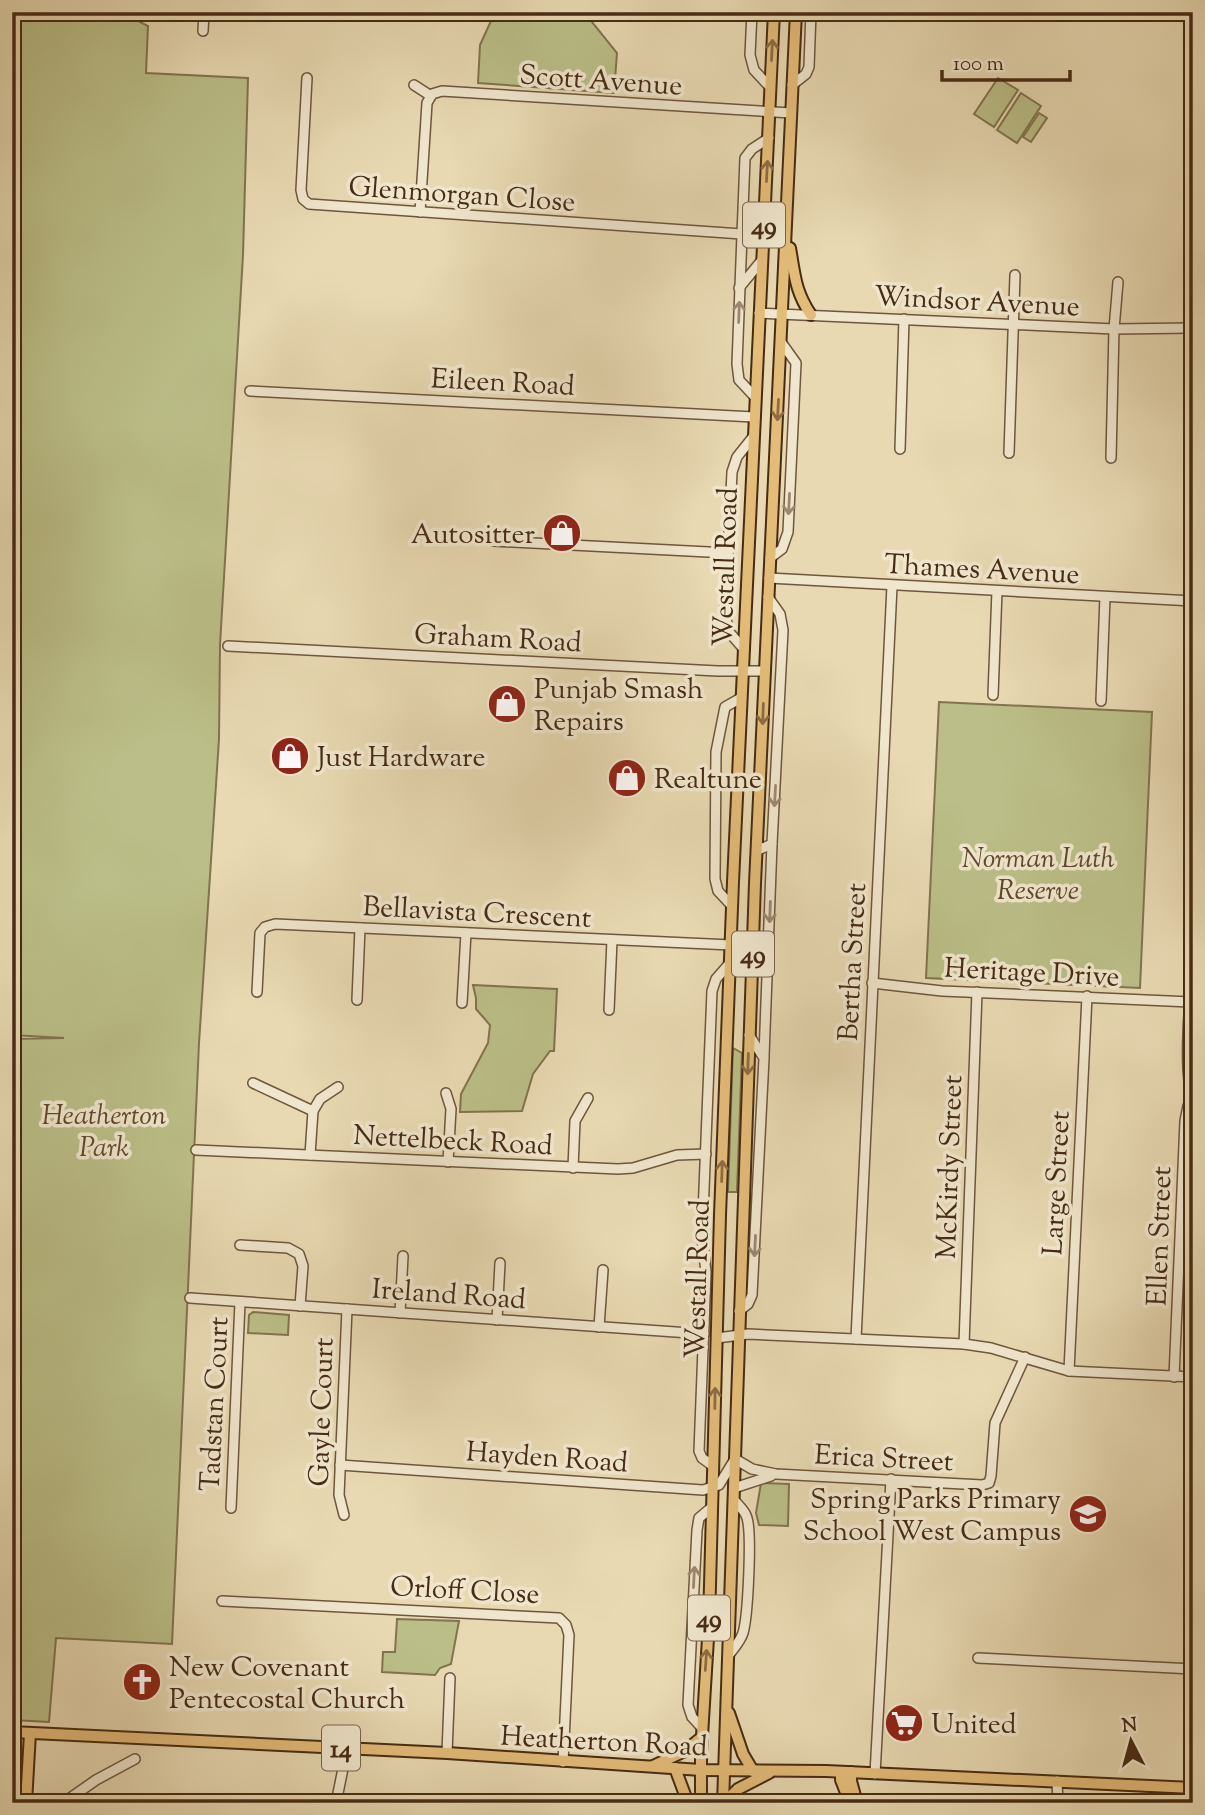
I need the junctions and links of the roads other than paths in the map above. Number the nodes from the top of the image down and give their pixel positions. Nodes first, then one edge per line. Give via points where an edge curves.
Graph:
1 (204, 12) edge
2 (752, 12) edge
3 (774, 12) edge
4 (796, 12) edge
5 (811, 12) edge
6 (203, 31) dead end
7 (307, 78) dead end
8 (414, 85) dead end
9 (792, 85) junction
10 (770, 87) junction
11 (431, 96) junction
12 (769, 113) junction
13 (791, 113) junction
14 (768, 138) junction
15 (421, 212) junction
16 (787, 232) junction
17 (742, 234) junction
18 (762, 260) junction
19 (1015, 275) dead end
20 (1118, 282) dead end
21 (740, 288) junction
22 (759, 313) junction
23 (782, 314) junction
24 (811, 315) junction
25 (904, 319) junction
26 (1013, 324) junction
27 (1193, 328) edge
28 (1114, 329) junction
29 (781, 342) junction
30 (250, 391) dead end
31 (754, 396) junction
32 (754, 417) junction
33 (753, 437) junction
34 (900, 449) dead end
35 (1009, 453) dead end
36 (1111, 458) dead end
37 (494, 541) dead end
38 (728, 552) junction
39 (770, 558) junction
40 (769, 578) junction
41 (892, 586) junction
42 (997, 591) junction
43 (768, 597) junction
44 (1105, 597) junction
45 (1193, 601) edge
46 (229, 646) dead end
47 (743, 648) junction
48 (743, 670) junction
49 (765, 670) junction
50 (993, 695) dead end
51 (741, 698) junction
52 (1101, 701) dead end
53 (772, 844) junction
54 (758, 850) junction
55 (733, 882) junction
56 (755, 883) junction
57 (732, 906) junction
58 (360, 928) junction
59 (466, 933) junction
60 (612, 940) junction
61 (730, 945) junction
62 (753, 946) junction
63 (1193, 959) edge
64 (730, 963) junction
65 (872, 983) junction
66 (257, 992) dead end
67 (977, 992) junction
68 (1087, 996) junction
69 (357, 1000) dead end
70 (1191, 1002) junction
71 (462, 1003) dead end
72 (609, 1010) dead end
73 (750, 1035) junction
74 (764, 1058) junction
75 (253, 1083) dead end
76 (338, 1087) dead end
77 (446, 1093) dead end
78 (725, 1093) junction
79 (588, 1098) dead end
80 (1193, 1098) edge
81 (313, 1111) junction
82 (708, 1116) junction
83 (196, 1150) dead end
84 (706, 1154) junction
85 (310, 1155) junction
86 (448, 1162) junction
87 (572, 1168) junction
88 (240, 1245) dead end
89 (403, 1256) dead end
90 (500, 1263) dead end
91 (603, 1270) dead end
92 (190, 1298) dead end
93 (240, 1302) junction
94 (300, 1306) junction
95 (347, 1309) junction
96 (739, 1311) junction
97 (400, 1313) junction
98 (497, 1320) junction
99 (599, 1327) junction
100 (704, 1334) junction
101 (738, 1334) junction
102 (717, 1338) junction
103 (856, 1339) junction
104 (964, 1344) junction
105 (1025, 1357) junction
106 (1069, 1371) junction
107 (1174, 1377) junction
108 (1193, 1377) edge
109 (735, 1459) junction
110 (340, 1465) junction
111 (713, 1466) junction
112 (776, 1474) junction
113 (891, 1479) junction
114 (713, 1488) junction
115 (734, 1488) junction
116 (734, 1500) junction
117 (712, 1507) junction
118 (231, 1508) dead end
119 (344, 1515) dead end
120 (222, 1601) dead end
121 (728, 1656) junction
122 (978, 1658) dead end
123 (1193, 1669) edge
124 (450, 1678) dead end
125 (726, 1703) junction
126 (12, 1732) edge
127 (30, 1733) junction
128 (701, 1733) junction
129 (347, 1749) junction
130 (447, 1753) junction
131 (135, 1759) dead end
132 (563, 1762) junction
133 (651, 1767) junction
134 (675, 1768) junction
135 (701, 1770) junction
136 (724, 1770) junction
137 (753, 1771) junction
138 (772, 1771) junction
139 (846, 1772) junction
140 (875, 1774) junction
141 (1057, 1781) junction
142 (1193, 1788) edge
143 (26, 1803) edge
144 (64, 1803) edge
145 (336, 1803) edge
146 (688, 1803) edge
147 (701, 1803) edge
148 (723, 1803) edge
149 (850, 1803) edge
150 (857, 1803) edge
151 (1058, 1803) edge

1 - 6 street
2 - 10 street via 750,55 754,70
10 -> 3 main road, Westall Road / 49
4 - 9 main road, Westall Road / 49
5 - 9 street via 809,67
7 - 15 street, Glenmorgan Close via 303,199 320,206
8 - 11 street
9 - 13 main road, Westall Road / 49
10 - 12 main road, Westall Road / 49
11 - 12 street, Scott Avenue via 442,91
11 - 15 street
12 - 13 street, Scott Avenue
12 - 14 main road, Westall Road / 49
13 - 16 main road, Westall Road / 49
14 - 17 street, Westall Road via 745,158
18 -> 14 main road, Westall Road / 49
15 - 17 street, Glenmorgan Close
16 - 23 main road, Westall Road / 49
16 - 24 main road via 795,286
17 - 21 street, Westall Road
18 - 21 street
18 - 22 main road, Westall Road / 49
19 - 26 street
20 - 28 street
31 -> 21 street, Westall Road via 739,380
22 - 23 street, Windsor Avenue
22 - 31 main road, Westall Road / 49
23 - 24 street, Windsor Avenue
23 - 29 main road, Westall Road / 49
24 - 25 street, Windsor Avenue
25 - 26 street, Windsor Avenue
25 - 34 street
26 - 28 street, Windsor Avenue
26 - 35 street
27 - 28 street, Windsor Avenue
28 - 36 street
29 -> 39 main road, Westall Road / 49
29 -> 39 street, Westall Road via 796,363 788,532 782,549
30 - 32 street, Eileen Road
31 - 32 main road, Westall Road / 49
32 - 33 main road, Westall Road / 49
33 - 38 street, Westall Road via 732,472
33 - 47 main road, Westall Road / 49
37 - 38 street
38 - 47 street, Westall Road via 725,615 729,632
39 - 40 main road, Westall Road / 49
40 - 41 street, Thames Avenue
40 - 43 main road, Westall Road / 49
41 - 42 street, Thames Avenue
41 - 65 street, Bertha Street
42 - 44 street, Thames Avenue
42 - 50 street
43 - 49 main road, Westall Road / 49
43 -> 53 street, Westall Road via 780,614 783,630
44 - 45 street, Thames Avenue
44 - 52 street
46 - 48 street, Graham Road
47 - 48 main road, Westall Road / 49
48 - 49 street, Graham Road
48 - 51 main road, Westall Road / 49
49 -> 54 main road, Westall Road / 49
51 - 55 main road, Westall Road / 49
51 - 57 street via 726,707 716,752 715,879 718,891
53 - 54 street
53 -> 74 street, Westall Road
54 - 56 main road, Westall Road / 49
55 - 56 main road
55 - 57 main road, Westall Road / 49
56 - 62 main road, Westall Road / 49
57 - 61 main road, Westall Road / 49
58 - 59 street, Bellavista Crescent
58 - 66 street, Bellavista Crescent via 265,927 259,937
58 - 69 street
59 - 60 street, Bellavista Crescent
59 - 71 street
60 - 61 street, Bellavista Crescent
60 - 72 street
61 - 62 street, Bellavista Crescent
61 - 64 main road, Westall Road / 49
62 - 73 main road, Westall Road / 49
63 - 70 street, Ellen Street
64 - 78 main road, Westall Road / 49
64 - 82 street, Westall Road via 712,991
65 - 67 street, Heritage Drive
65 - 103 street, Bertha Street
67 - 68 street, Heritage Drive
67 - 104 street, McKirdy Street
68 - 70 street, Heritage Drive
68 - 106 street, Large Street
70 - 80 street, Ellen Street via 1188,1070
73 - 74 street
73 -> 96 main road, Westall Road / 49
74 -> 96 street, Westall Road via 752,1295
75 - 81 street
76 - 81 street via 320,1099
77 - 86 street via 451,1109
78 - 82 street
102 -> 78 main road, Westall Road / 49
79 - 87 street via 575,1121
80 - 107 street, Ellen Street via 1185,1121
81 - 85 street
82 - 84 street, Westall Road
83 - 85 street, Nettelbeck Road
84 - 87 street, Nettelbeck Road via 671,1156 626,1169
84 - 100 street, Westall Road
85 - 86 street, Nettelbeck Road
86 - 87 street, Nettelbeck Road
88 - 94 street via 288,1248 299,1254 303,1266
89 - 97 street
90 - 98 street
91 - 99 street
92 - 93 street, Ireland Road
93 - 94 street, Ireland Road
93 - 118 street, Tadstan Court
94 - 95 street, Ireland Road
95 - 97 street, Ireland Road
95 - 110 street, Gayle Court
96 - 101 main road, Westall Road / 49
97 - 98 street, Ireland Road
98 - 99 street, Ireland Road
99 - 100 street, Ireland Road
100 - 111 street, Westall Road via 699,1451
101 - 102 street
101 - 103 street
101 - 109 main road, Westall Road / 49
111 -> 102 main road, Westall Road / 49
103 - 104 street
104 - 105 street
105 - 106 street
105 - 113 street, Erica Street via 995,1423 989,1483
106 - 107 street
107 - 108 street
109 - 112 street, Erica Street via 752,1469
109 - 114 street via 723,1481
109 - 115 main road, Westall Road / 49
110 - 114 street, Hayden Road
110 - 119 street, Gayle Court
111 - 114 main road, Westall Road / 49
112 - 113 street, Erica Street
112 - 115 street, Erica Street
113 - 140 street
114 - 117 main road, Westall Road / 49
115 - 116 main road, Westall Road / 49
116 - 121 main road, Westall Road / 49
116 - 121 street, Westall Road via 748,1519 750,1559 745,1627
128 -> 117 main road, Westall Road / 49
128 -> 117 street, Westall Road via 688,1705 696,1530 699,1518
120 - 132 street, Orloff Close via 559,1618 569,1635
121 - 125 main road, Westall Road / 49
122 - 123 street
124 - 130 street
125 - 136 main road, Westall Road / 49
125 - 137 main road
126 - 127 main road, Heatherton Road / 14
127 - 129 main road, Heatherton Road / 14
127 - 143 main road
128 - 133 main road via 685,1751
128 - 135 main road, Westall Road / 49
129 - 130 main road, Heatherton Road / 14
129 - 145 street
130 - 132 main road, Heatherton Road / 14
131 - 144 street
132 - 133 main road, Heatherton Road / 14
133 - 134 main road, Heatherton Road / 14
134 - 135 main road, Heatherton Road / 14
134 - 146 main road
135 - 136 main road, Heatherton Road / 14
135 - 147 main road, 49
136 - 137 main road, Heatherton Road / 14
136 - 148 main road, 49
137 - 138 main road, Heatherton Road / 14
138 - 139 main road, Heatherton Road / 14
138 - 148 main road via 738,1789
139 - 140 main road, Heatherton Road / 14
139 - 149 main road via 841,1780
139 - 150 main road
140 - 141 main road, Heatherton Road / 14
141 - 142 main road, Heatherton Road / 14
141 - 151 street

